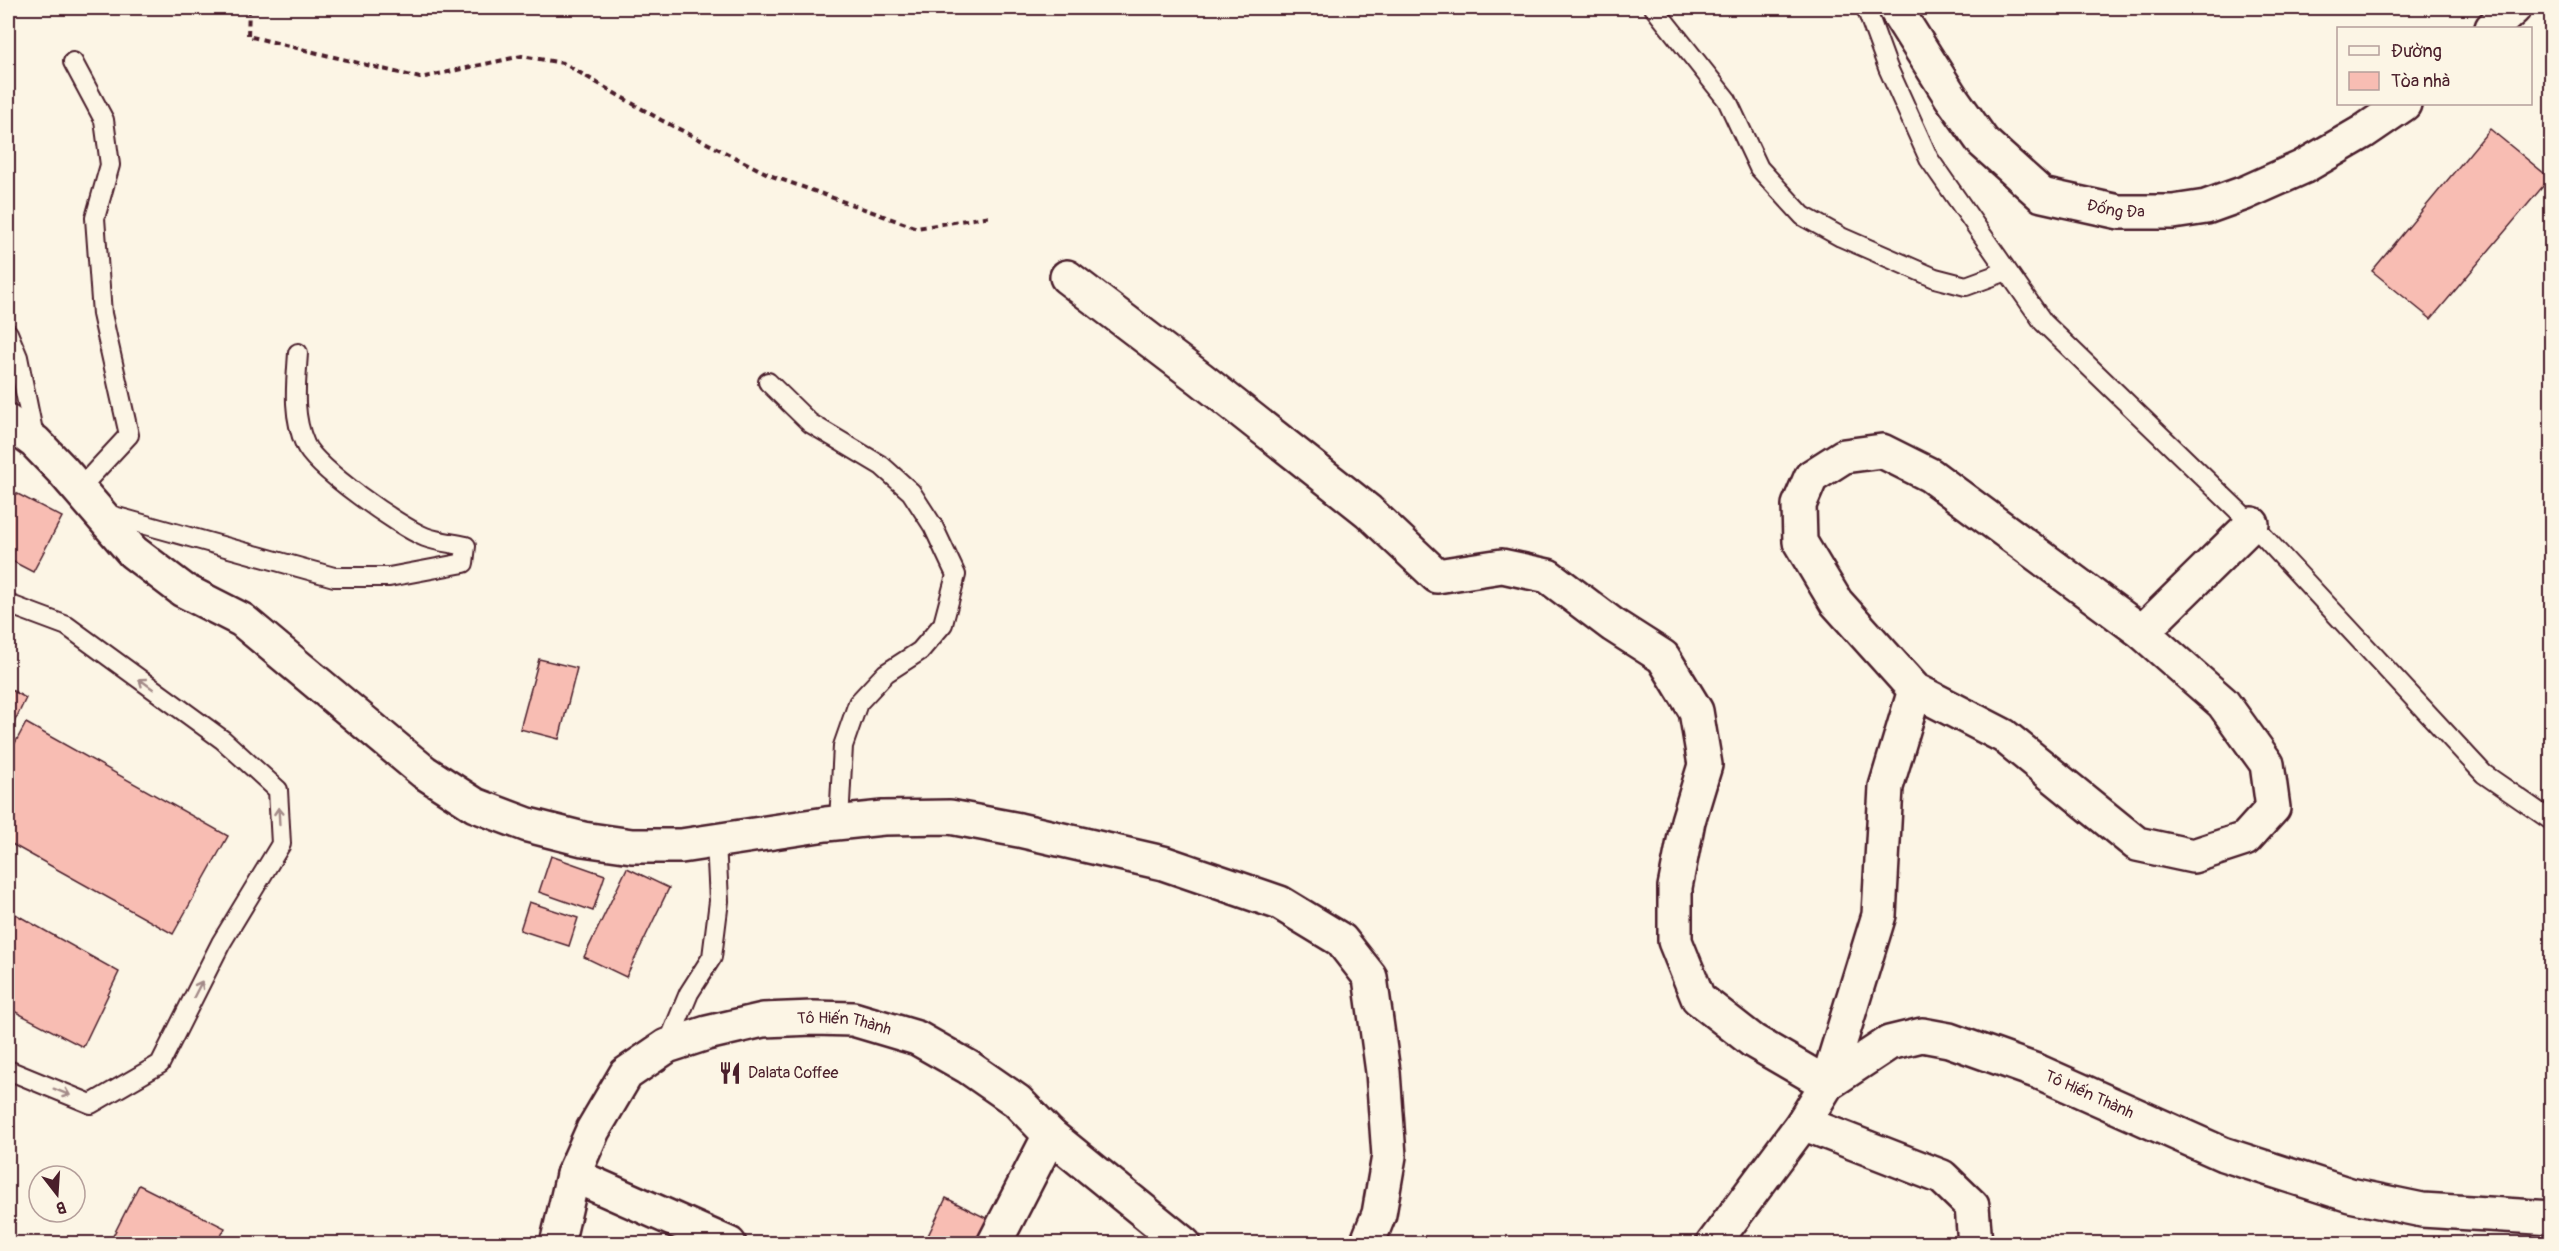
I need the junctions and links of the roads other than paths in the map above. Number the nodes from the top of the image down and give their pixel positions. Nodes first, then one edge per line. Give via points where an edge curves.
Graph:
1 (1654, 8) edge
2 (1866, 8) edge
3 (1895, 8) edge
4 (2514, 8) edge
5 (2493, 27) edge
6 (73, 62) dead end
7 (2403, 105) edge
8 (2007, 271) junction
9 (1067, 277) dead end
10 (8, 333) edge
11 (298, 353) dead end
12 (768, 382) dead end
13 (8, 422) edge
14 (35, 442) junction
15 (89, 501) junction
16 (2252, 524) junction
17 (8, 604) edge
18 (2142, 632) junction
19 (1914, 690) junction
20 (2552, 821) edge
21 (839, 822) junction
22 (716, 841) junction
23 (667, 1046) junction
24 (8, 1070) edge
25 (1827, 1084) junction
26 (1803, 1123) junction
27 (1050, 1135) junction
28 (573, 1174) junction
29 (2552, 1218) edge
30 (557, 1244) edge
31 (729, 1244) edge
32 (994, 1244) edge
33 (1184, 1244) edge
34 (1366, 1244) edge
35 (1713, 1244) edge
36 (1976, 1244) edge

1 - 8 lane via 1727,100 1759,168 1803,216 1841,237 1956,284 1966,286
2 - 8 lane via 1929,159
3 - 7 street, Đống Đa via 1983,142 2042,195 2119,212 2174,212 2206,207 2245,193 2303,167
4 - 5 street
6 - 15 lane via 104,120 110,165 95,218 101,303 129,435
8 - 16 lane via 2043,322
9 - 25 street via 1368,511 1437,576 1502,566 1548,576 1612,626 1663,657 1696,711 1705,765 1688,821 1675,887 1675,941 1698,998 1754,1041
10 - 14 lane via 18,357
11 - 15 lane via 295,413 306,447 330,474 392,518 425,537 466,546 464,562 389,577 334,577
12 - 21 lane via 810,423 882,466 911,492 933,526 956,576 943,624 920,651 886,673 858,703 843,746
13 - 14 street
14 - 15 street
15 - 22 street via 133,552 183,590 242,620 424,772 475,805 528,825 583,839 632,846
16 - 18 street
16 - 20 lane via 2484,774
24 -> 17 lane via 91,1104 160,1064 221,943 281,844 278,790 223,740 67,626
18 - 19 street via 1930,475 1882,452 1844,456 1811,477 1799,505 1800,542 1836,602
18 - 19 street via 2223,703 2267,764 2273,808 2245,839 2193,856 2138,844 2004,736
19 - 25 street via 1886,787 1879,915
21 - 22 street
21 - 34 street via 950,817 1163,863 1280,903 1341,940 1370,977 1384,1082 1389,1156 1379,1214
22 - 23 lane via 719,901 711,957 689,993
23 - 27 street, Tô Hiến Thành via 763,1020 853,1019 917,1038 968,1067 1017,1101
23 - 28 street, Tô Hiến Thành via 626,1074
25 - 26 street, Tô Hiến Thành
25 - 29 street, Tô Hiến Thành via 1889,1042 1923,1035 2039,1072 2223,1154 2328,1188 2422,1210
26 - 35 street, Tô Hiến Thành
26 - 36 street via 1942,1177 1972,1206
27 - 32 street
27 - 33 street, Tô Hiến Thành
28 - 30 street, Tô Hiến Thành
28 - 31 street

